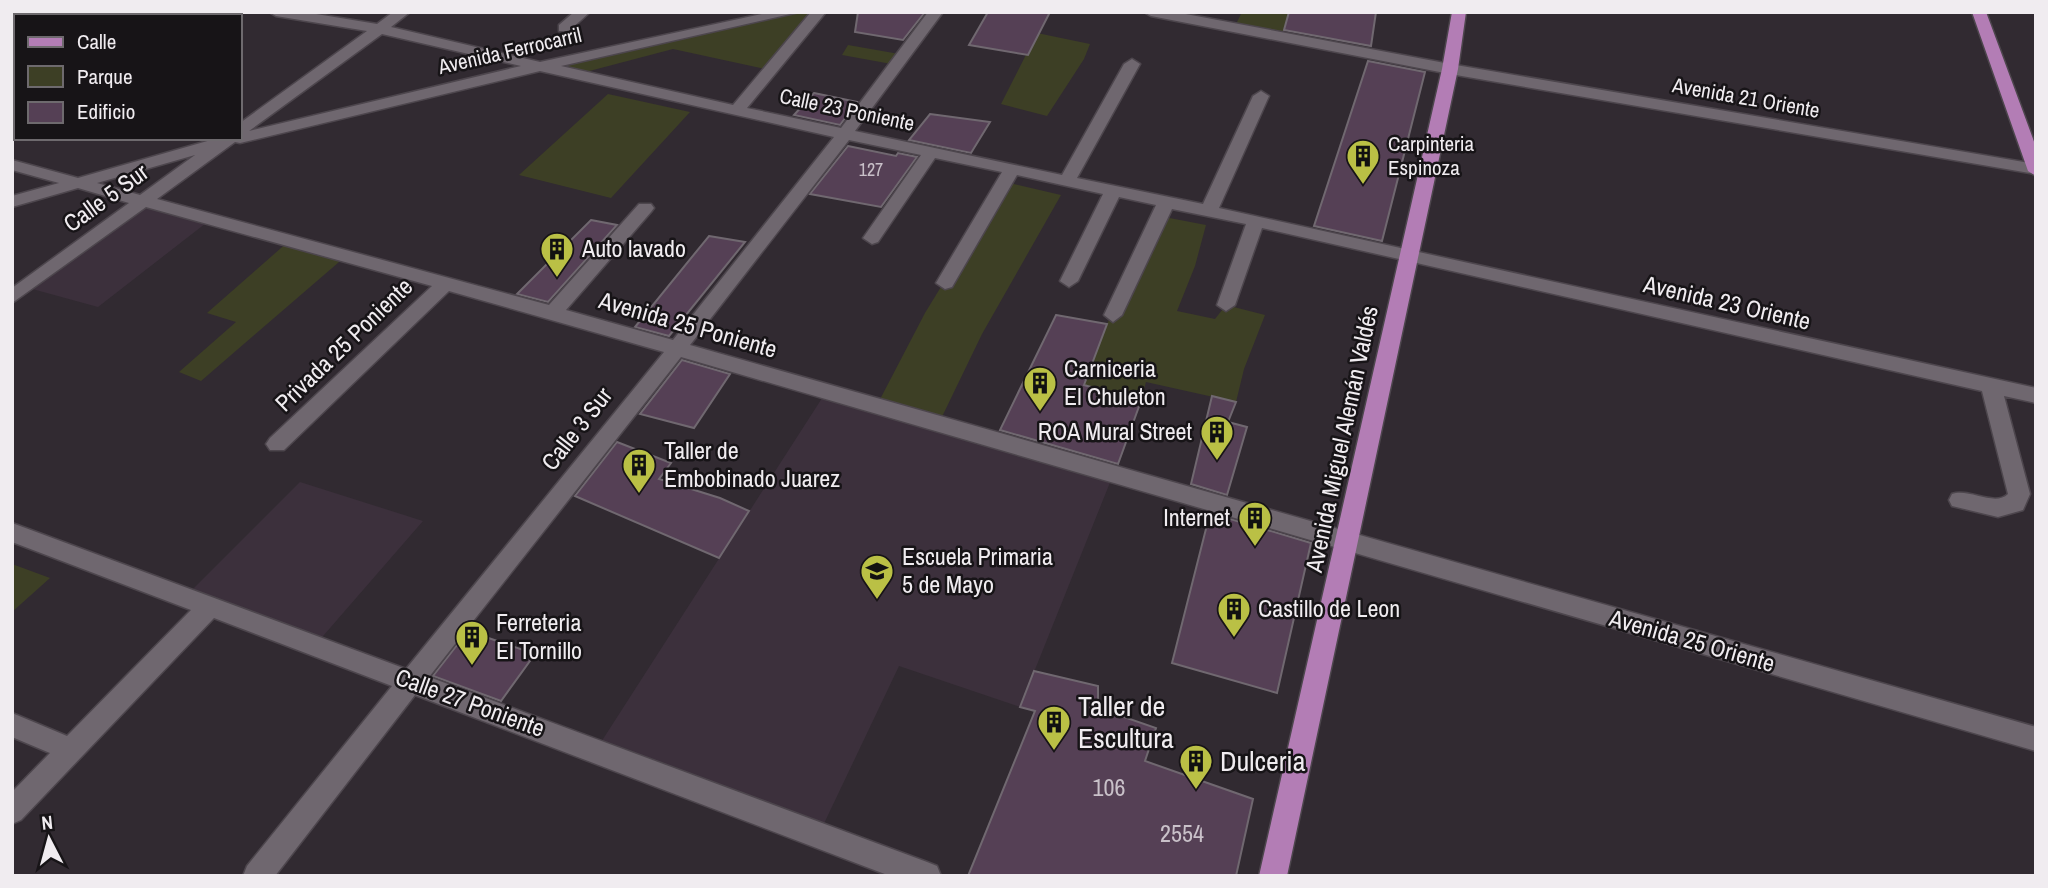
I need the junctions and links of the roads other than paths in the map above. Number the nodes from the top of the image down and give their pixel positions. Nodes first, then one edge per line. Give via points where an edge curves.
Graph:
1 (276, 12) edge
2 (402, 12) edge
3 (583, 12) edge
4 (792, 12) edge
5 (819, 12) edge
6 (936, 12) edge
7 (1151, 12) edge
8 (1459, 12) edge
9 (1979, 12) edge
10 (565, 27) dead end
11 (380, 29) junction
12 (1132, 64) dead end
13 (541, 66) junction
14 (1450, 69) junction
15 (1261, 96) dead end
16 (737, 110) junction
17 (242, 129) edge
18 (847, 133) junction
19 (242, 137) edge
20 (230, 140) edge
21 (232, 140) edge
22 (932, 151) junction
23 (12, 165) edge
24 (1012, 169) junction
25 (2035, 170) edge
26 (1067, 181) junction
27 (82, 183) junction
28 (1113, 191) junction
29 (12, 202) edge
30 (143, 202) junction
31 (1166, 202) junction
32 (645, 208) dead end
33 (1209, 211) junction
34 (1256, 221) junction
35 (872, 238) dead end
36 (1408, 256) junction
37 (1069, 281) dead end
38 (446, 283) junction
39 (945, 283) dead end
40 (12, 297) edge
41 (1226, 305) dead end
42 (553, 313) junction
43 (1113, 315) dead end
44 (675, 349) junction
45 (1991, 387) junction
46 (2036, 396) edge
47 (277, 444) dead end
48 (1960, 500) dead end
49 (12, 532) edge
50 (1348, 543) junction
51 (211, 606) junction
52 (409, 681) junction
53 (12, 724) edge
54 (2036, 739) edge
55 (72, 750) junction
56 (12, 811) edge
57 (257, 876) edge
58 (927, 876) edge
59 (1273, 876) edge

1 - 11 street, Calle 23 Poniente
2 - 11 street
3 - 10 street
4 - 13 street, Avenida Ferrocarril
5 - 16 street
6 - 18 street, Calle 3 Sur
7 - 14 street, Avenida 21 Oriente
8 - 14 main road, Avenida Miguel Alemán Valdés
9 - 25 main road
11 - 13 street, Calle 23 Poniente
11 - 17 street
12 - 26 street
13 - 16 street, Calle 23 Poniente
13 - 19 street, Avenida Ferrocarril
14 - 25 street, Avenida 21 Oriente
14 - 36 main road, Avenida Miguel Alemán Valdés
15 - 33 street
16 - 18 street, Calle 23 Poniente
18 - 22 street, Calle 23 Poniente
18 - 44 street, Calle 3 Sur
20 - 27 street, Avenida Ferrocarril
21 - 30 street, Calle 5 Sur
22 - 24 street, Calle 23 Poniente
22 - 35 street
23 - 27 street, Avenida 25 Poniente
24 - 26 street, Calle 23 Poniente
24 - 39 street
26 - 28 street, Calle 23 Poniente
27 - 29 street, Avenida Ferrocarril
27 - 30 street, Avenida 25 Poniente
28 - 31 street, Calle 23 Poniente
28 - 37 street
30 - 38 street, Avenida 25 Poniente
30 - 40 street, Calle 5 Sur
31 - 33 street, Calle 23 Poniente
31 - 43 street
32 - 42 street
33 - 34 street, Calle 23 Poniente
34 - 36 street, Calle 23 Poniente
34 - 41 street
36 - 45 street, Avenida 23 Oriente
36 - 50 main road, Avenida Miguel Alemán Valdés
38 - 42 street, Avenida 25 Poniente
38 - 47 street, Privada 25 Poniente
42 - 44 street, Avenida 25 Poniente
44 - 50 street, Avenida 25 Poniente
44 - 52 street, Calle 3 Sur
45 - 46 street, Avenida 23 Oriente
45 - 48 street via 2019,494 2015,504 1998,508
49 - 51 street, Calle 27 Poniente
50 - 54 street, Avenida 25 Oriente
50 - 59 main road, Avenida Miguel Alemán Valdés
51 - 52 street, Calle 27 Poniente
51 - 55 street
52 - 57 street, Calle 3 Sur
52 - 58 street, Calle 27 Poniente
53 - 55 street
55 - 56 street

